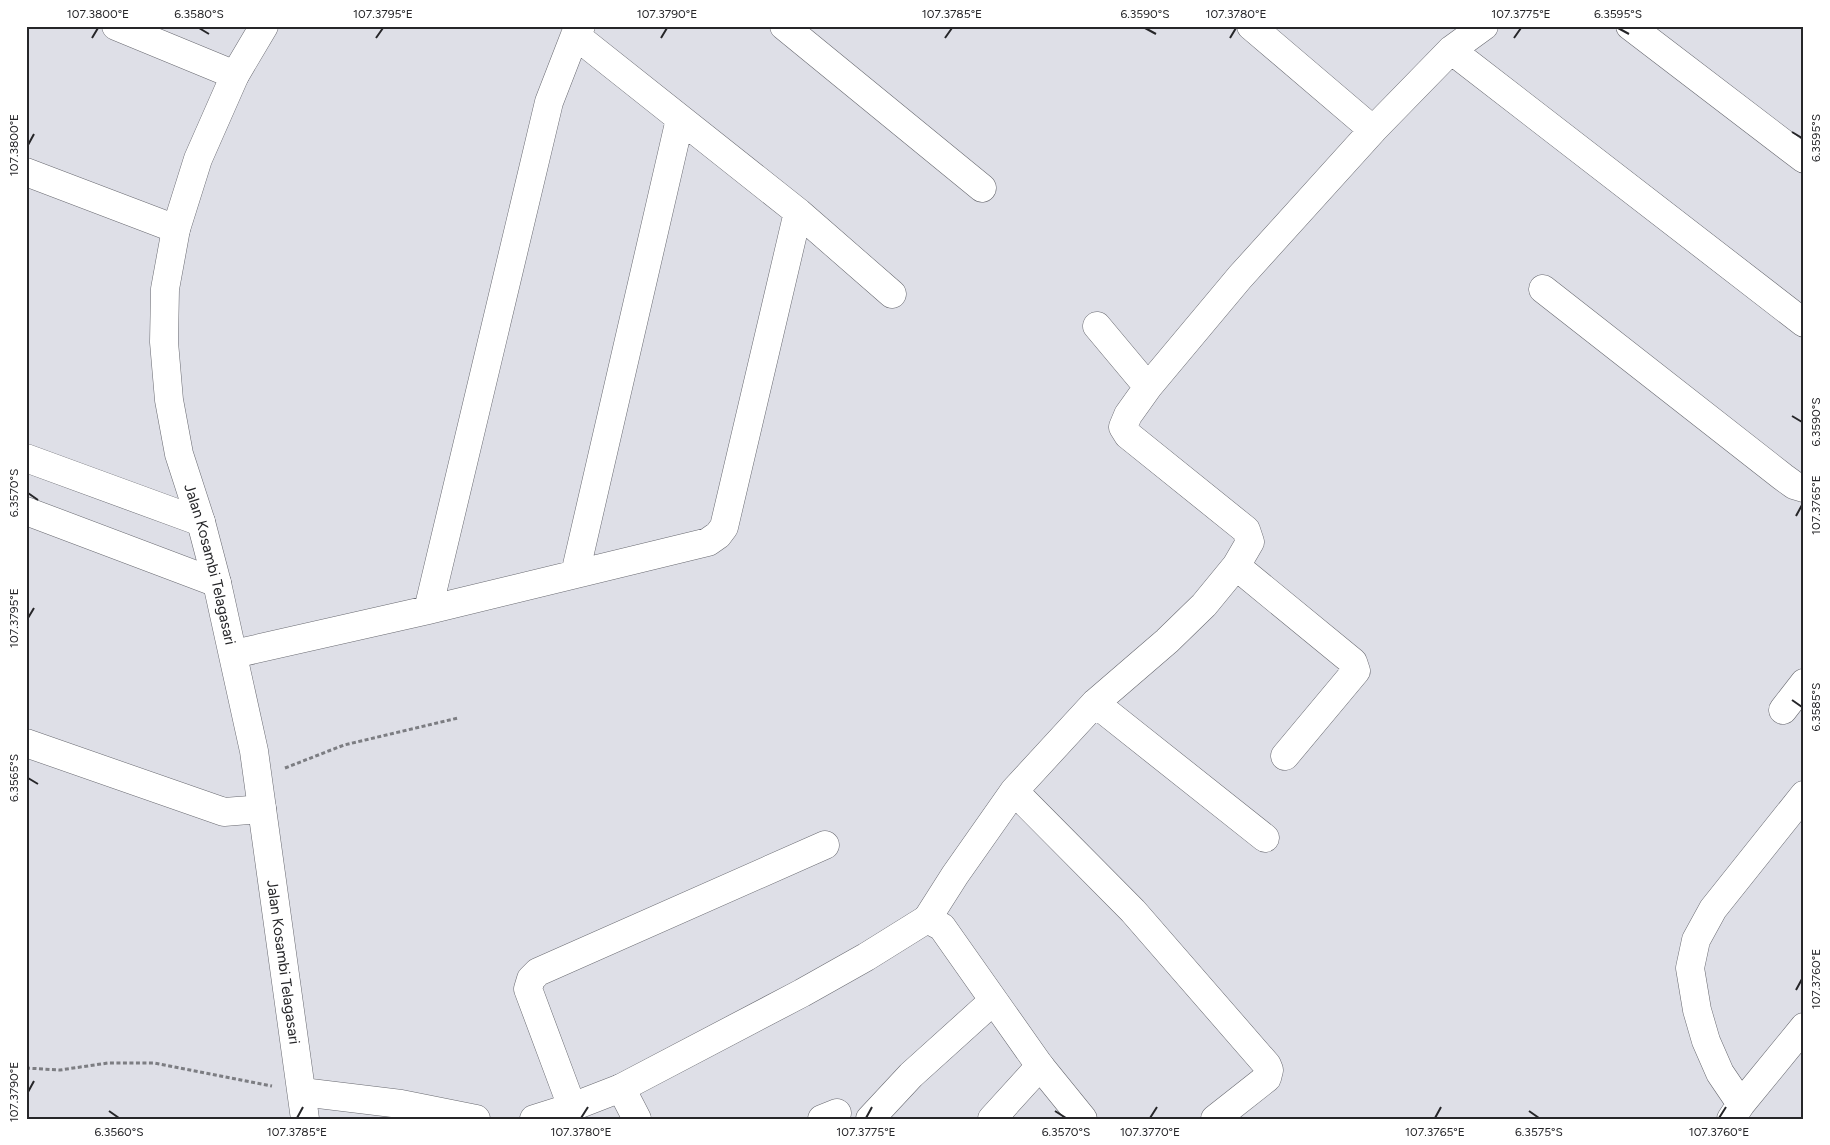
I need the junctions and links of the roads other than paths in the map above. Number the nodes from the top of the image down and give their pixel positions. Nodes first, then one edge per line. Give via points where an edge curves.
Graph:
1 (116, 26) edge
2 (264, 26) edge
3 (784, 26) edge
4 (1252, 26) edge
5 (1484, 26) edge
6 (1630, 26) edge
7 (578, 31) edge
8 (1451, 50) junction
9 (236, 75) junction
10 (680, 119) junction
11 (1373, 130) junction
12 (1804, 159) edge
13 (26, 172) edge
14 (982, 188) dead end
15 (798, 212) junction
16 (176, 229) junction
17 (1543, 289) dead end
18 (892, 294) dead end
19 (1804, 324) edge
20 (1097, 326) dead end
21 (1148, 387) junction
22 (26, 458) edge
23 (1804, 488) edge
24 (26, 512) edge
25 (201, 522) junction
26 (1236, 566) junction
27 (575, 574) junction
28 (217, 583) junction
29 (428, 610) junction
30 (234, 654) junction
31 (1804, 683) edge
32 (1094, 704) junction
33 (1783, 710) dead end
34 (26, 743) edge
35 (1285, 756) dead end
36 (1014, 791) junction
37 (1804, 796) edge
38 (262, 809) junction
39 (1265, 838) dead end
40 (824, 845) dead end
41 (927, 919) junction
42 (992, 1001) junction
43 (1804, 1027) edge
44 (1040, 1066) junction
45 (621, 1088) junction
46 (302, 1092) junction
47 (572, 1107) junction
48 (411, 1111) edge
49 (1736, 1111) edge
50 (305, 1119) edge
51 (476, 1119) edge
52 (534, 1119) edge
53 (637, 1119) edge
54 (870, 1119) edge
55 (992, 1119) edge
56 (1083, 1119) edge
57 (1215, 1119) edge

1 - 9 street
2 - 9 street, Jalan Kosambi Telagasari
3 - 14 street
4 - 11 street
5 - 8 street
6 - 12 street
7 - 10 street
7 - 29 street via 549,102
8 - 11 street
8 - 19 street
9 - 16 street, Jalan Kosambi Telagasari via 198,159
10 - 15 street
10 - 27 street
11 - 21 street via 1240,277
13 - 16 street
15 - 18 street
15 - 27 street via 724,527 708,542
16 - 25 street, Jalan Kosambi Telagasari via 165,289 164,342 169,400 179,454
17 - 23 street via 1783,477
20 - 21 street
21 - 26 street via 1123,427 1128,435 1246,530 1250,542
22 - 25 street
24 - 28 street
25 - 28 street, Jalan Kosambi Telagasari
26 - 32 street via 1204,606
26 - 35 street via 1356,666 1356,671
27 - 29 street
28 - 30 street, Jalan Kosambi Telagasari
29 - 30 street
30 - 38 street, Jalan Kosambi Telagasari
31 - 33 street
32 - 36 street
32 - 39 street
34 - 38 street via 224,812
36 - 41 street
36 - 57 street via 1133,911 1267,1065 1268,1078
37 - 49 street via 1713,909 1696,940 1690,968 1700,1018 1706,1041
38 - 46 street, Jalan Kosambi Telagasari
40 - 47 street via 538,972 531,979 528,989
41 - 42 street via 942,927
41 - 45 street via 810,988
42 - 44 street
42 - 54 street via 911,1075
43 - 49 street
44 - 55 street
44 - 56 street
45 - 47 street
45 - 53 street
46 - 48 street
46 - 50 street, Jalan Kosambi Telagasari
47 - 52 street
48 - 51 street

